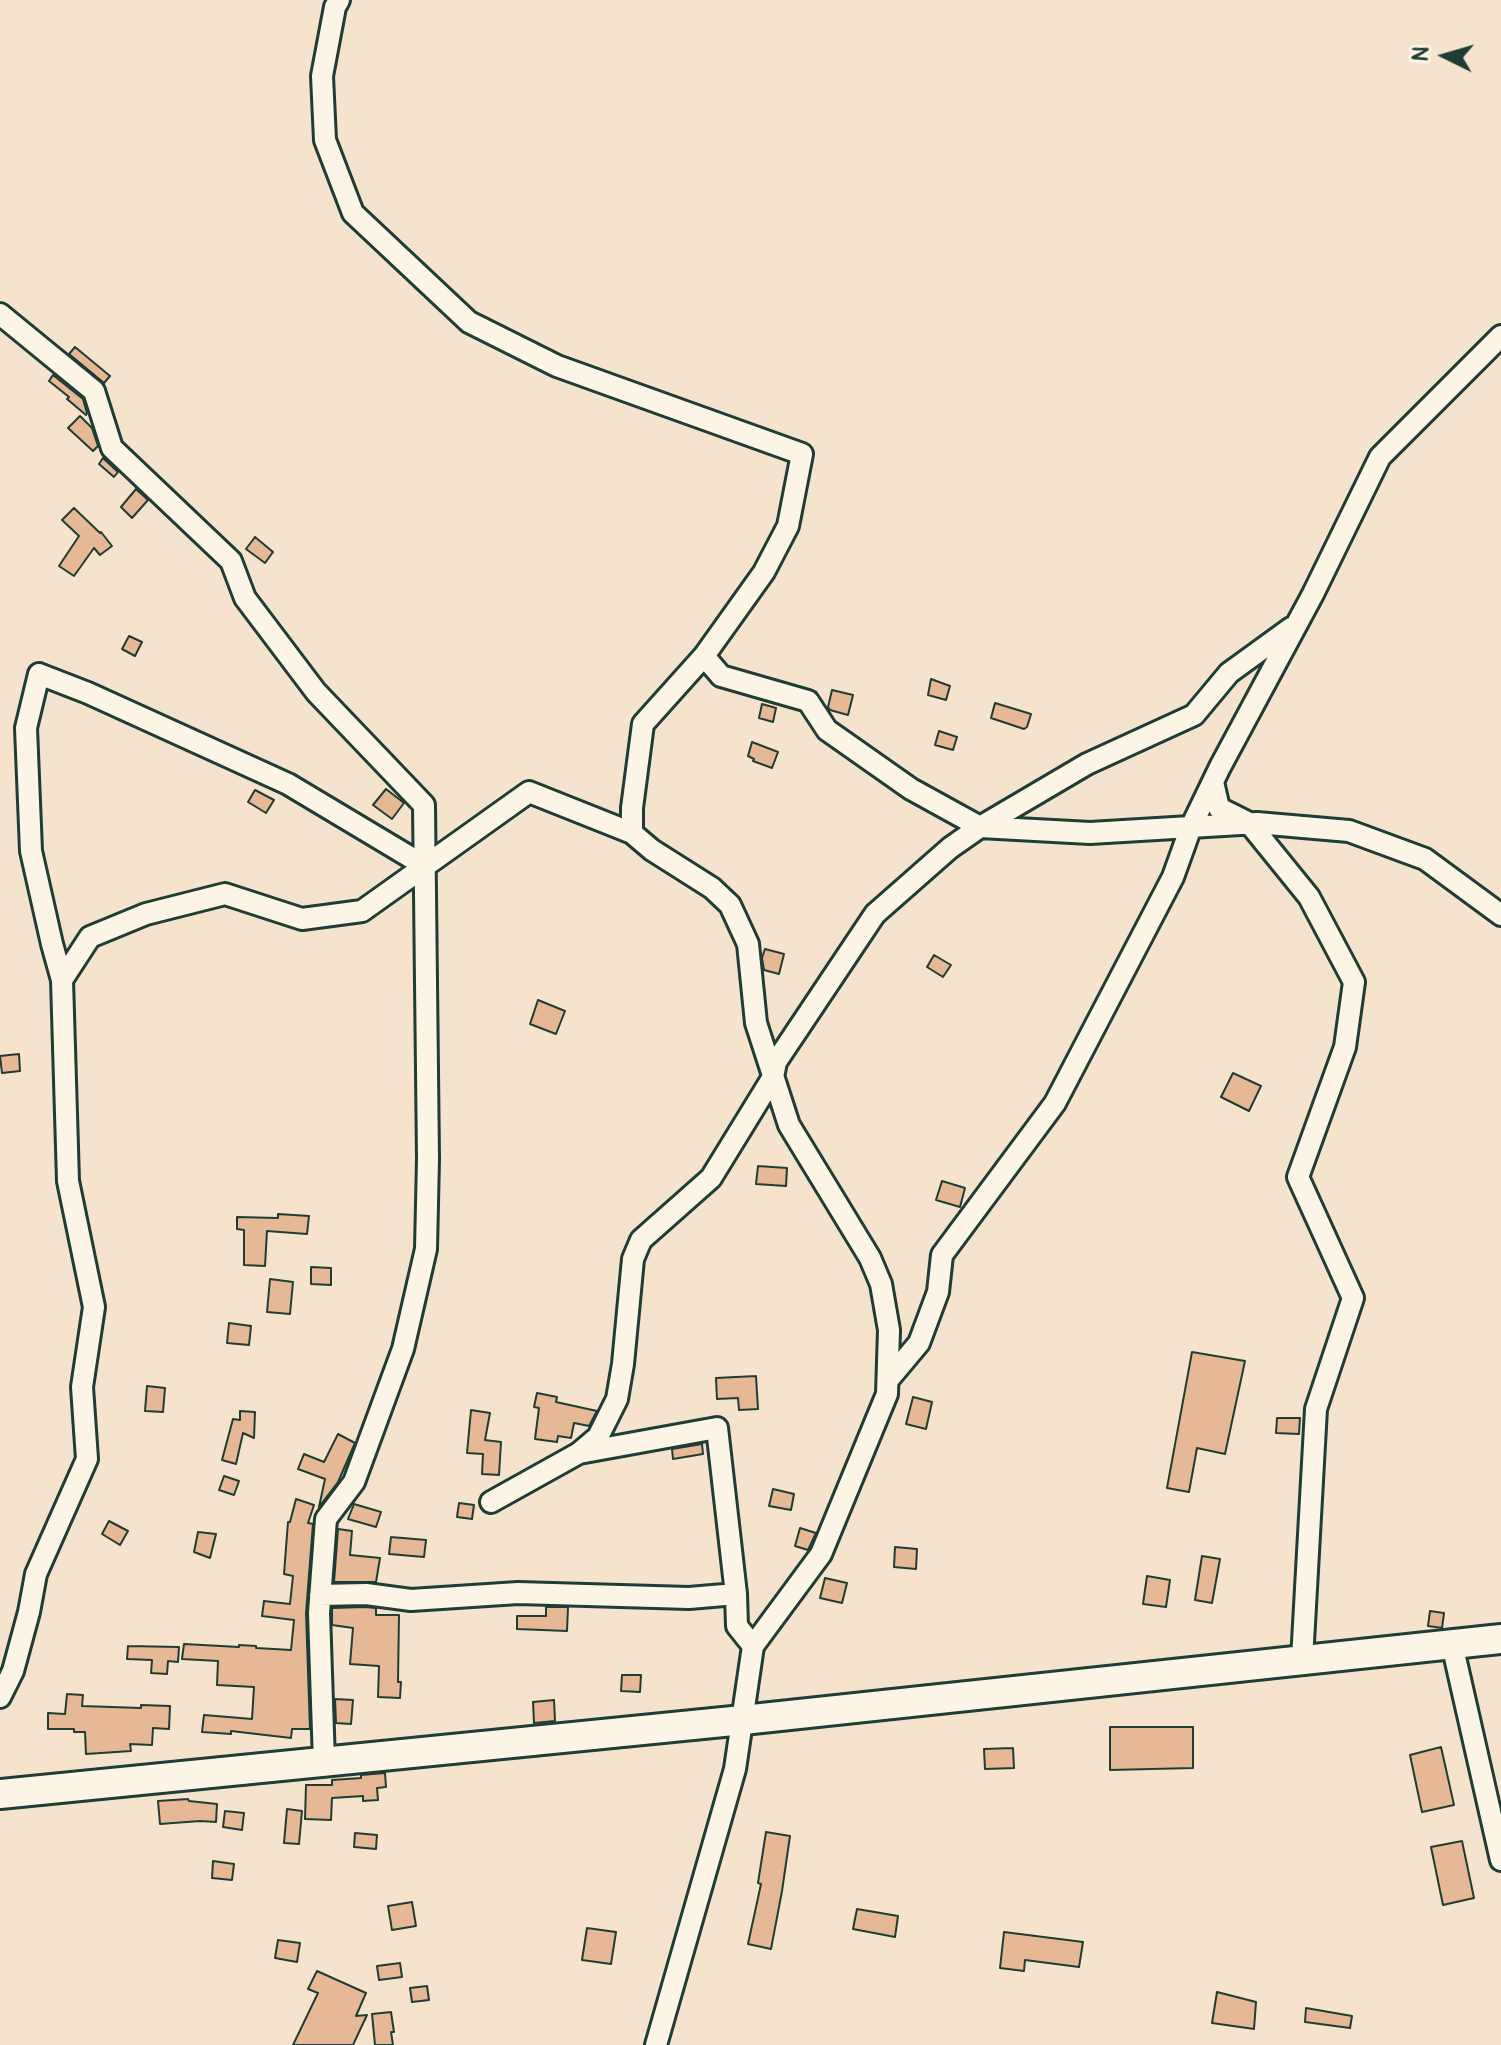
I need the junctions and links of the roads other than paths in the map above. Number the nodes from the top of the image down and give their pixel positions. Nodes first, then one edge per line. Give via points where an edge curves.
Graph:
1 (339, 0) edge
2 (0, 314) edge
3 (1501, 336) edge
4 (1298, 623) junction
5 (704, 656) junction
6 (1213, 782) junction
7 (1249, 823) junction
8 (980, 827) junction
9 (1191, 827) junction
10 (632, 833) junction
11 (425, 866) junction
12 (1501, 915) edge
13 (62, 980) junction
14 (773, 1077) junction
15 (888, 1380) junction
16 (579, 1453) junction
17 (491, 1502) dead end
18 (736, 1594) junction
19 (320, 1595) junction
20 (1501, 1639) edge
21 (1452, 1644) junction
22 (753, 1646) junction
23 (1302, 1660) junction
24 (0, 1697) edge
25 (743, 1720) junction
26 (324, 1762) junction
27 (0, 1794) edge
28 (1501, 1860) edge
29 (656, 2045) edge

1 - 5 street via 322,76 325,140 353,213 469,322 557,366 802,454 788,526 764,572
2 - 11 street via 94,391 112,448 231,561 245,598 316,692 424,805
3 - 4 street via 1380,457
4 - 6 street
4 - 8 street via 1229,673 1194,715 1087,764
5 - 8 street via 721,676 808,701 827,730 911,789
5 - 10 street via 643,724
6 - 7 street via 1219,808
6 - 9 street
7 - 9 street
7 - 12 street via 1349,831 1400,849 1425,859
7 - 23 street via 1309,897 1354,982 1345,1047 1298,1177 1353,1298 1316,1409
8 - 9 street via 1090,833
8 - 14 street via 875,914 776,1062
9 - 15 street via 1173,877 1055,1103 942,1255 938,1292 919,1343
10 - 11 street via 529,792
10 - 14 street via 730,905 748,944 756,1023
11 - 13 street via 362,911 302,919 225,894 146,914 90,937
11 - 13 street via 288,784 39,674 26,728 31,851
11 - 19 street via 426,1249 398,1364 354,1482 326,1519
13 - 24 street via 68,1181 94,1307 82,1387 87,1459 36,1574 13,1671
14 - 15 street via 789,1125 881,1284 889,1330
14 - 16 street via 711,1178 641,1240 633,1259 617,1399 598,1437
15 - 22 street via 887,1394 821,1554
16 - 17 street
16 - 18 street via 717,1428
18 - 19 street via 689,1598 518,1593 411,1600
18 - 22 street via 737,1626
19 - 26 street
20 - 21 main road
21 - 23 main road
21 - 28 street
22 - 25 street
23 - 25 main road
25 - 26 main road
25 - 29 street via 735,1769
26 - 27 main road

